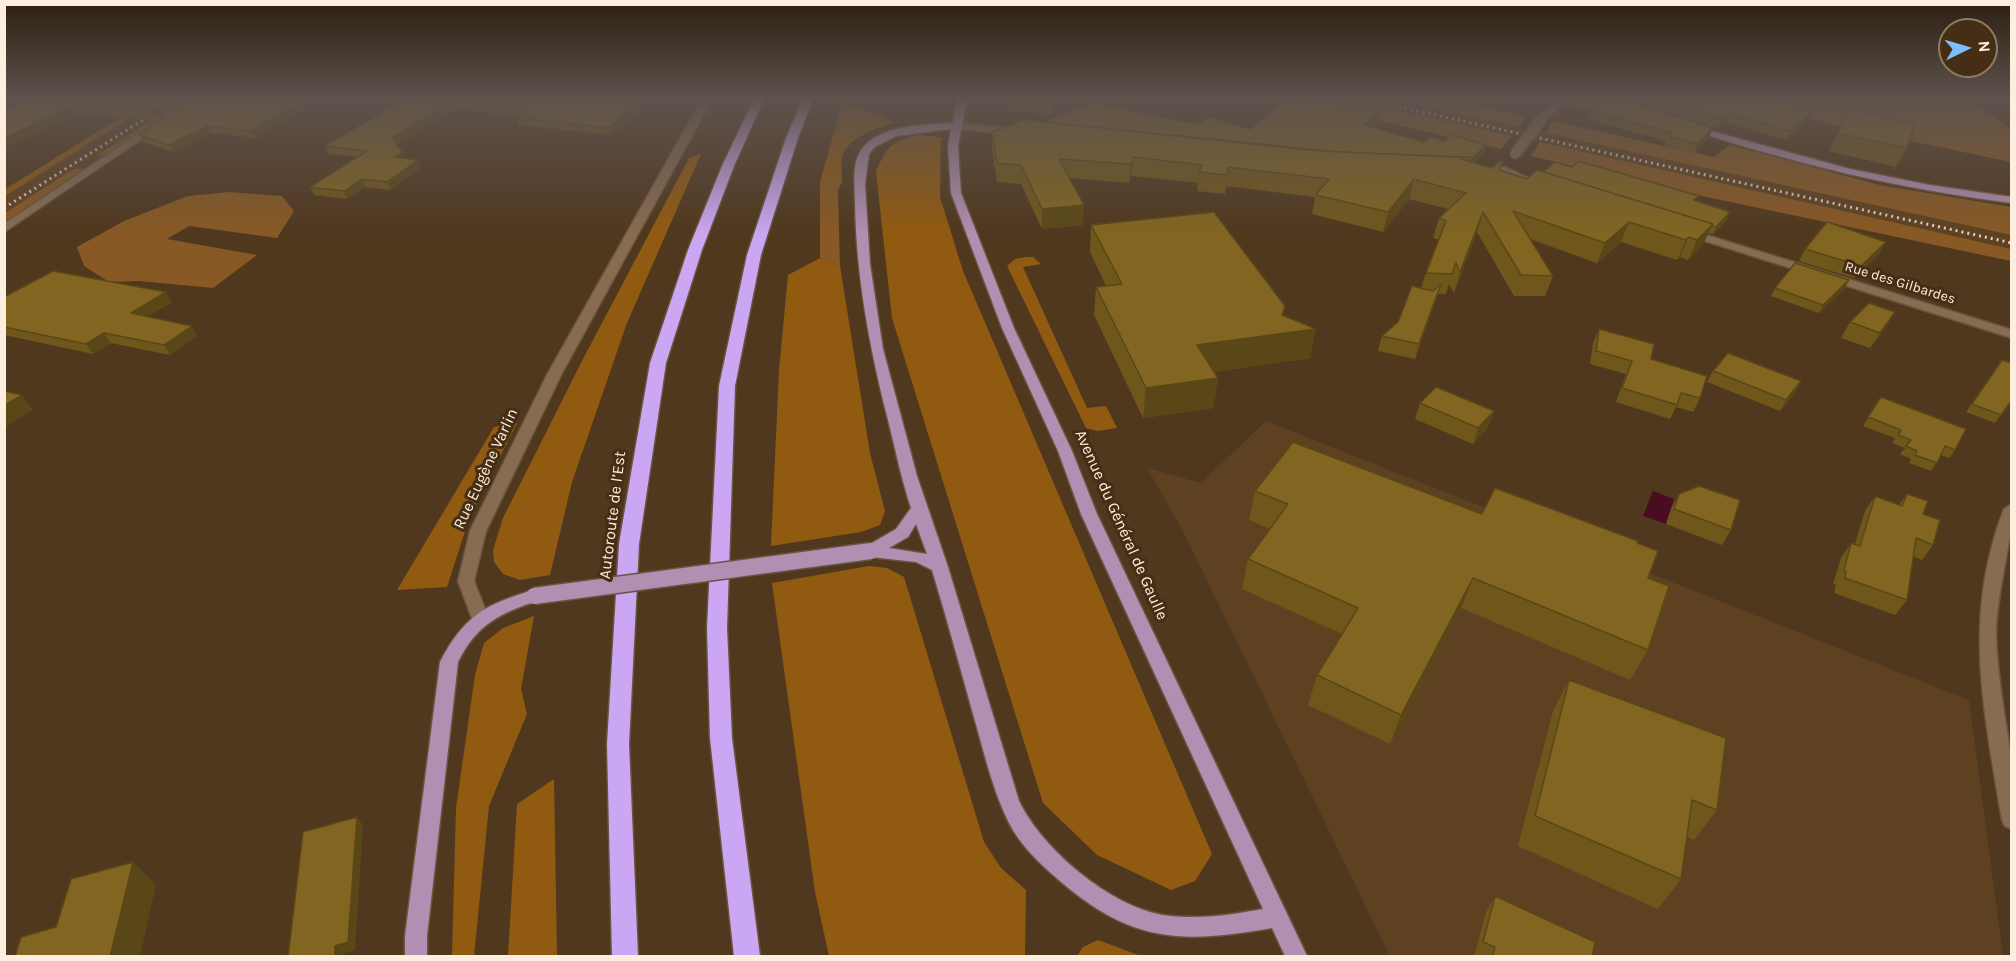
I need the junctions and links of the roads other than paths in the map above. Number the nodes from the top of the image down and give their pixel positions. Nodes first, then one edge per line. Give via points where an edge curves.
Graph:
1 (129, 144) edge
2 (683, 144) edge
3 (738, 144) edge
4 (790, 144) edge
5 (873, 144) edge
6 (953, 144) edge
7 (1523, 144) edge
8 (1743, 144) edge
9 (1505, 170) junction
10 (1474, 171) edge
11 (1538, 186) edge
12 (2012, 200) edge
13 (4, 229) edge
14 (1680, 230) edge
15 (2012, 334) edge
16 (919, 509) junction
17 (2012, 509) edge
18 (871, 551) junction
19 (2005, 557) edge
20 (940, 567) junction
21 (480, 619) junction
22 (2012, 820) edge
23 (1278, 917) junction
24 (416, 957) edge
25 (626, 957) edge
26 (747, 957) edge
27 (1296, 957) edge

1 - 13 street
2 - 21 street, Rue Eugène Varlin via 554,375 478,531 466,581
3 - 25 highway, Autoroute de l’Est via 699,240 658,363 629,544 618,744
4 - 26 highway via 754,255 727,386 717,628 722,738
5 - 16 main road via 865,151 860,166 872,327
6 - 23 main road, Avenue du Général de Gaulle via 956,193 1008,328 1065,451 1089,514
7 - 9 street, bridge
8 - 12 main road via 1908,185
9 - 10 street
9 - 11 street
14 - 15 street, Rue des Gilbardes
16 - 18 main road via 902,533
16 - 20 main road
17 - 19 street via 2004,529
18 - 20 main road via 919,557
18 - 21 main road, bridge via 534,596 506,604
19 - 22 street via 1988,610 1991,687
20 - 23 main road via 1009,802 1034,843 1107,903 1148,922 1216,927
21 - 24 main road via 460,639 449,662
23 - 27 main road, Avenue du Général de Gaulle

